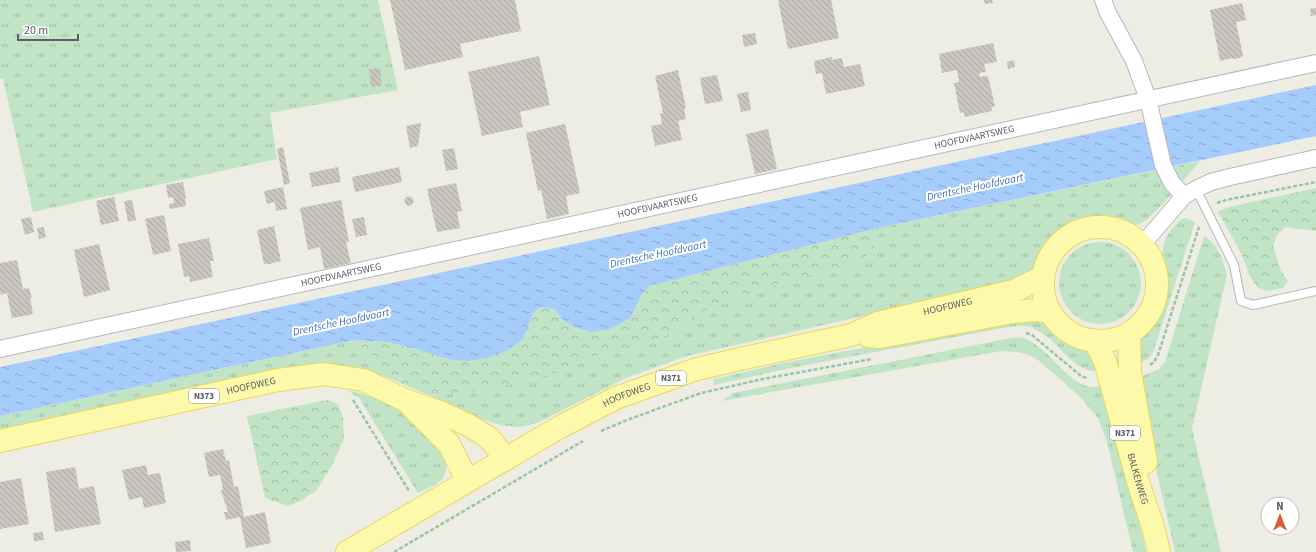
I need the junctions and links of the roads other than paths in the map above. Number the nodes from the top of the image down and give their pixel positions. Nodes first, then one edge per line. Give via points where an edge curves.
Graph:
1 (1103, 0) edge
2 (1316, 63) edge
3 (1148, 99) junction
4 (1316, 158) edge
5 (1190, 192) junction
6 (1142, 245) junction
7 (1043, 276) junction
8 (1316, 291) edge
9 (1050, 312) junction
10 (1129, 333) junction
11 (851, 335) junction
12 (1094, 340) junction
13 (0, 349) edge
14 (405, 400) junction
15 (0, 441) edge
16 (506, 458) junction
17 (467, 480) junction
18 (1153, 527) junction
19 (347, 552) edge
20 (1159, 552) edge

1 - 3 street via 1134,61
2 - 3 street, HOOFDVAARTSWEG
3 - 5 street via 1163,165 1172,182
3 - 13 street, HOOFDVAARTSWEG
4 - 5 street via 1230,176
5 - 6 street
5 - 8 lane via 1206,212 1234,265 1241,301 1253,305
6 - 7 main road via 1128,234 1110,227 1092,227 1074,233 1059,244 1049,259
6 - 10 main road via 1152,259 1157,275 1157,292 1142,322
7 - 9 main road via 1044,295
7 - 11 main road, HOOFDWEG / N371 via 1014,291 878,323
9 - 11 main road, HOOFDWEG / N371 via 1013,312 880,337
9 - 12 main road via 1061,326 1076,335
10 - 12 main road via 1112,339
10 - 18 main road, BALKENWEG / N371 via 1130,372 1149,483
11 - 16 main road, HOOFDWEG / N371 via 697,369 666,380 616,398
12 - 18 main road, BALKENWEG / N371 via 1105,361
14 - 15 main road, HOOFDWEG / N373 via 363,380 324,374 278,380
14 - 16 main road, HOOFDWEG / N373 via 468,425 490,438
14 - 17 main road, HOOFDWEG / N373 via 449,444
16 - 17 main road, HOOFDWEG / N371
17 - 19 main road, HOOFDWEG / N371
18 - 20 main road, BALKENWEG / N371

